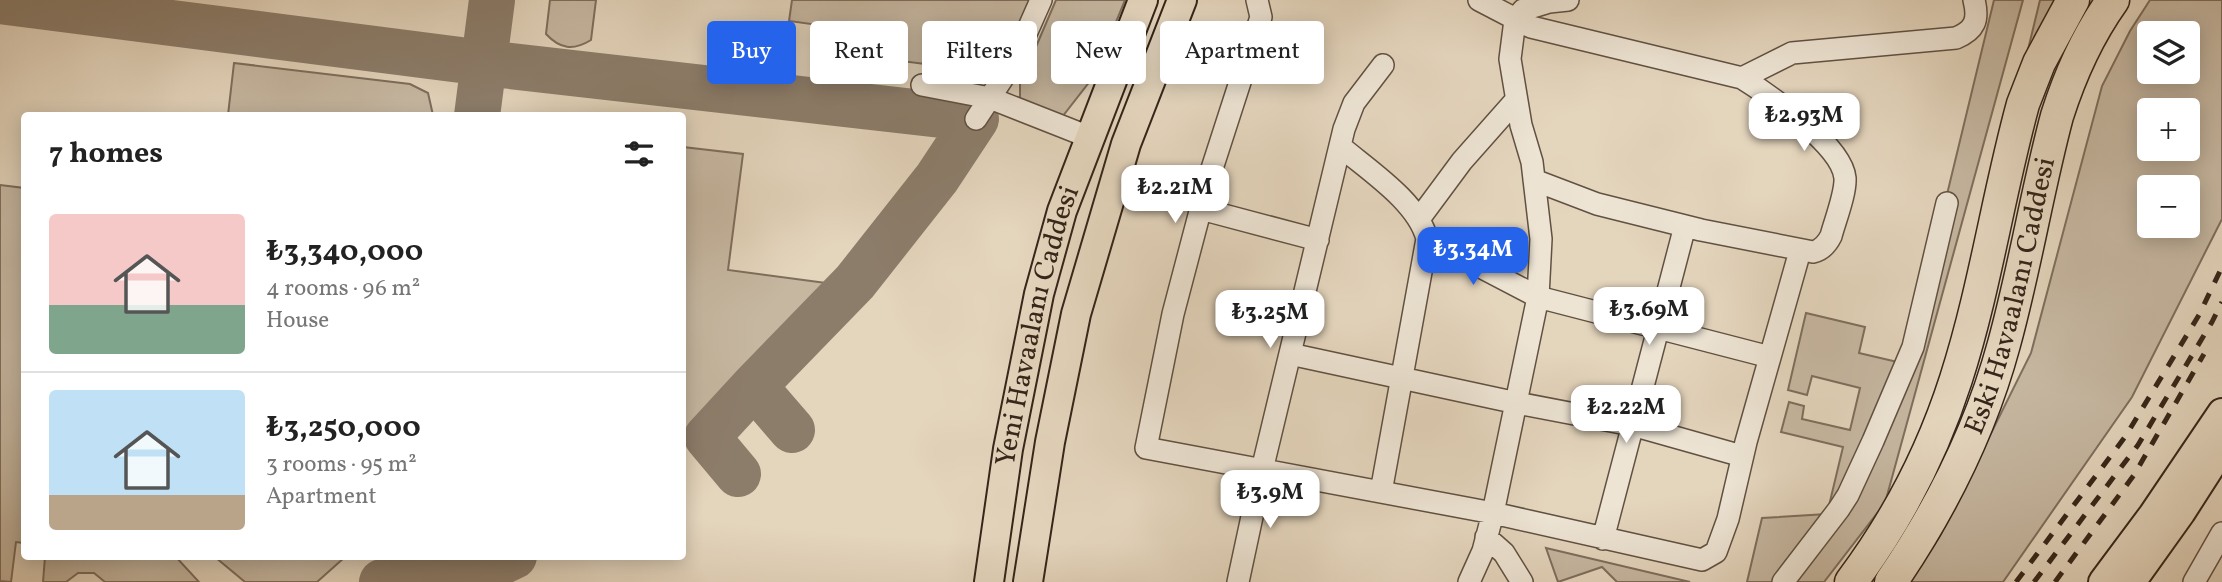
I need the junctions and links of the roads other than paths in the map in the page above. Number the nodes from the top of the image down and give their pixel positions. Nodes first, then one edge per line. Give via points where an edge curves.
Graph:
1 (1041, 0) edge
2 (1143, 0) edge
3 (1182, 0) edge
4 (1479, 0) edge
5 (1568, 0) edge
6 (1974, 0) edge
7 (2073, 0) edge
8 (2113, 0) edge
9 (1259, 8) edge
10 (1515, 20) junction
11 (1383, 65) dead end
12 (1742, 78) junction
13 (922, 85) dead end
14 (990, 98) junction
15 (1516, 100) junction
16 (976, 119) dead end
17 (1089, 137) junction
18 (1340, 146) junction
19 (1534, 180) junction
20 (1947, 203) dead end
21 (1201, 209) junction
22 (1419, 219) junction
23 (1685, 226) junction
24 (1318, 240) junction
25 (1427, 240) junction
26 (1800, 251) junction
27 (1538, 296) junction
28 (1659, 328) junction
29 (1290, 354) junction
30 (1770, 356) junction
31 (1401, 378) junction
32 (1517, 403) junction
33 (2222, 413) edge
34 (1632, 425) junction
35 (2222, 448) edge
36 (1742, 456) junction
37 (1262, 470) junction
38 (1381, 492) junction
39 (1493, 513) junction
40 (2222, 533) edge
41 (1486, 537) junction
42 (1603, 539) junction
43 (989, 582) edge
44 (1028, 582) edge
45 (1238, 582) edge
46 (1469, 582) edge
47 (1522, 582) edge
48 (1783, 582) edge
49 (1850, 582) edge
50 (1891, 582) edge
51 (2103, 582) edge
52 (2131, 582) edge
53 (2194, 582) edge

1 - 14 street via 1014,61
2 - 17 main road, Yeni Havaalanı Caddesi
3 - 44 main road, Yeni Havaalanı Caddesi via 1126,144 1076,314
4 - 10 street
5 - 10 street via 1523,10
6 - 12 street via 1975,24 1956,38 1792,53
7 - 49 highway, Eski Havaalanı Caddesi via 2023,104 1956,380 1909,488
8 - 50 highway, Eski Havaalanı Caddesi via 2068,82 2057,116 2004,344 1986,400 1964,455 1921,538
9 - 21 street
10 - 12 street
10 - 15 street via 1510,59
11 - 18 street via 1354,103
12 - 26 street via 1797,118 1842,166 1845,180 1831,236 1819,250
13 - 14 street
14 - 16 street
14 - 17 street
15 - 19 street
15 - 22 street
17 - 43 main road, Yeni Havaalanı Caddesi via 1039,294 1008,450
18 - 22 street
18 - 24 street
19 - 23 street via 1597,204
19 - 27 street via 1541,239
20 - 48 street via 1913,347 1873,441 1839,509
21 - 24 street
21 - 37 street via 1173,314 1146,448
22 - 25 street
23 - 26 street
23 - 28 street
24 - 29 street
25 - 27 street
25 - 31 street
26 - 30 street
27 - 28 street
27 - 32 street
28 - 30 street
28 - 34 street
29 - 31 street
29 - 37 street
30 - 36 street
31 - 32 street
31 - 38 street
32 - 34 street
32 - 39 street
33 - 51 main road
34 - 36 street
34 - 42 street
35 - 52 main road
36 - 42 street via 1719,547 1709,558
37 - 38 street
37 - 45 street
38 - 39 street
39 - 41 street
39 - 42 street
40 - 53 street
41 - 46 street
41 - 47 street via 1504,553

